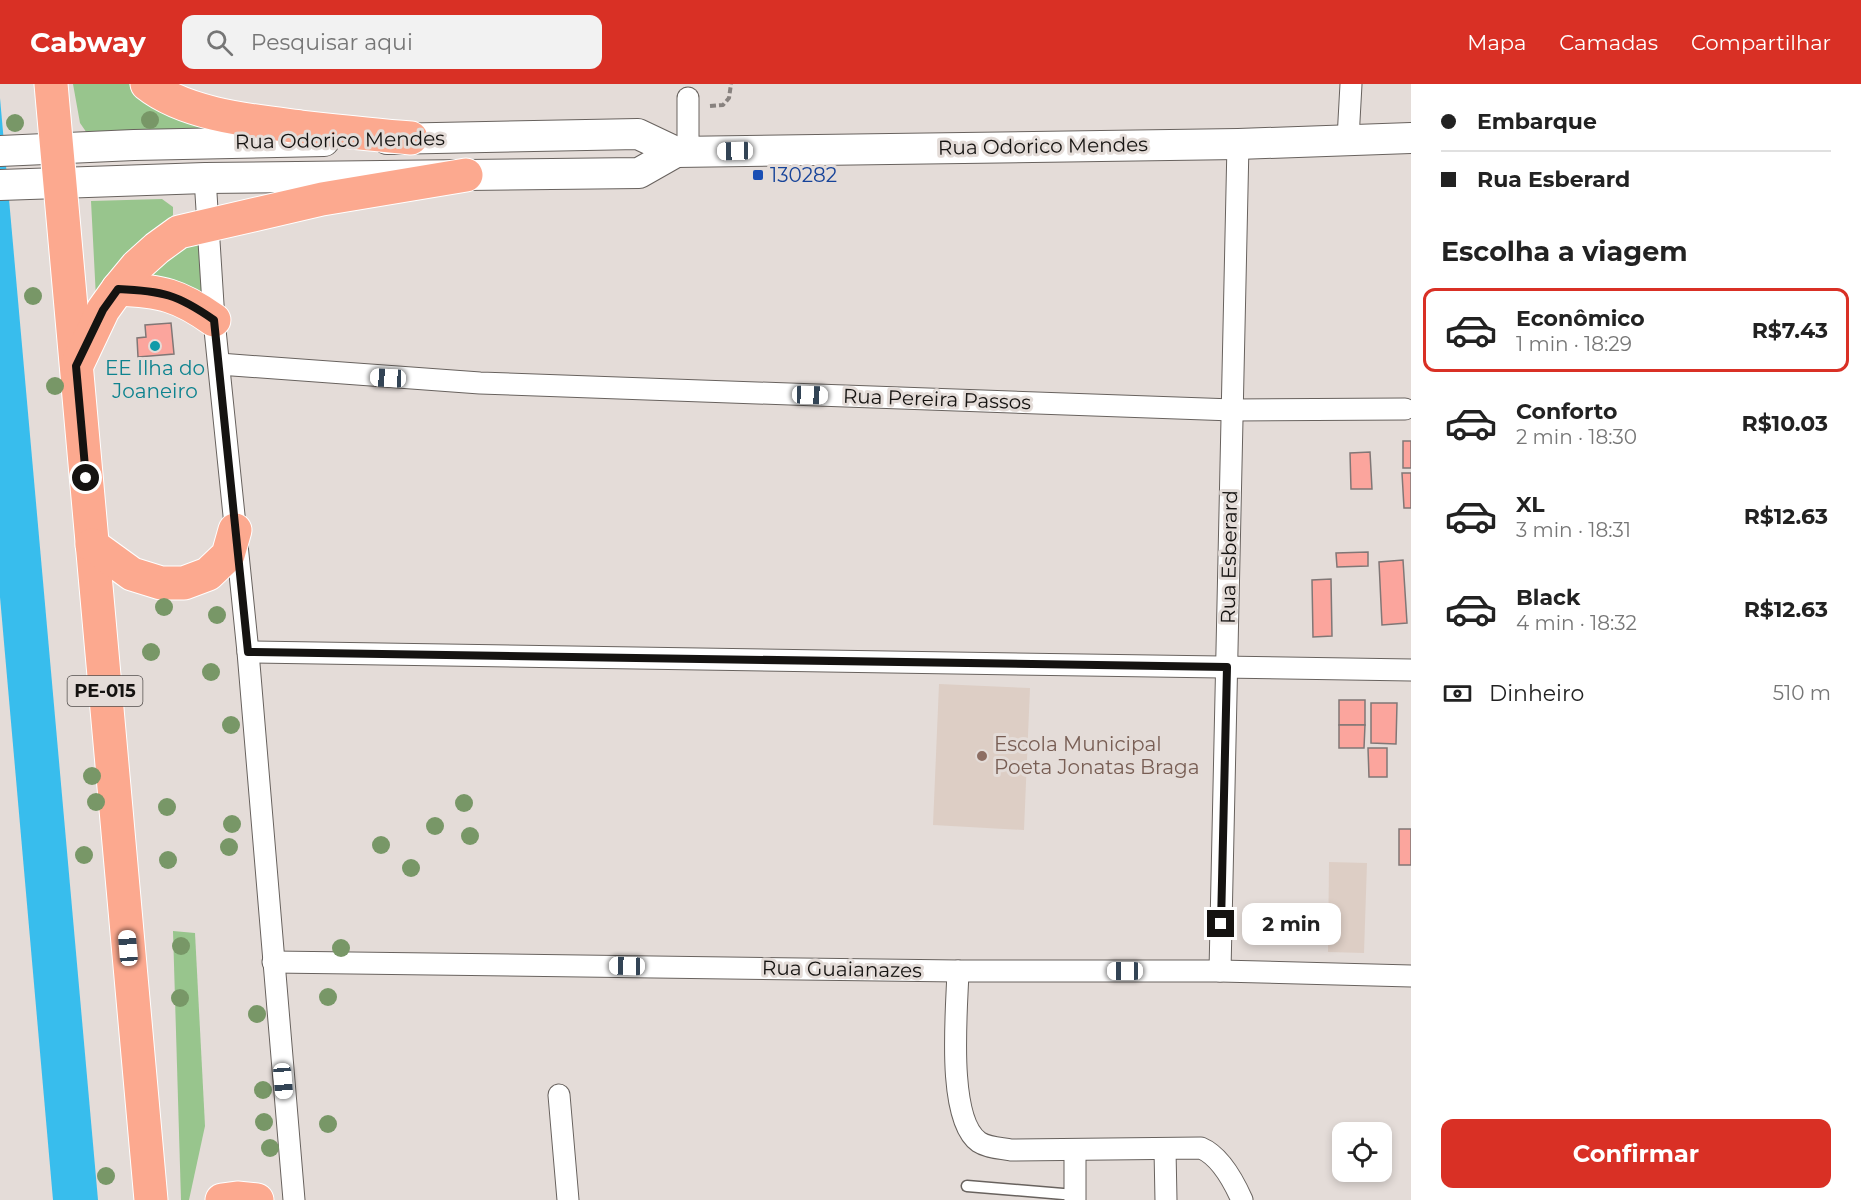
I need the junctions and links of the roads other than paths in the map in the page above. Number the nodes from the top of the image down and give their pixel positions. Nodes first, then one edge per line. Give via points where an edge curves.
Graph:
1 (51, 84) edge
2 (147, 84) edge
3 (1351, 84) edge
4 (190, 95) edge
5 (688, 96) edge
6 (411, 138) junction
7 (1411, 138) edge
8 (1348, 140) junction
9 (1238, 144) junction
10 (57, 149) junction
11 (12, 151) edge
12 (682, 152) junction
13 (466, 175) junction
14 (205, 178) junction
15 (60, 183) junction
16 (13, 184) edge
17 (208, 224) junction
18 (118, 289) junction
19 (214, 320) junction
20 (219, 364) junction
21 (76, 366) junction
22 (1405, 409) dead end
23 (1233, 410) junction
24 (235, 530) junction
25 (92, 545) junction
26 (248, 652) junction
27 (1227, 667) junction
28 (1411, 670) edge
29 (273, 962) junction
30 (958, 970) junction
31 (1220, 971) junction
32 (1411, 976) edge
33 (559, 1095) dead end
34 (1075, 1150) junction
35 (1166, 1150) junction
36 (967, 1186) dead end
37 (1075, 1197) edge
38 (151, 1200) edge
39 (222, 1200) edge
40 (257, 1200) edge
41 (294, 1200) edge
42 (568, 1200) edge
43 (1166, 1200) edge
44 (1242, 1200) edge

1 - 10 highway, PE-015
2 - 4 highway
3 - 8 street
4 - 6 highway via 220,115
5 - 12 street
6 - 10 main road, Rua Odorico Mendes
6 - 12 main road, Rua Odorico Mendes via 638,134
7 - 8 main road, Rua Odorico Mendes
8 - 9 main road, Rua Odorico Mendes
9 - 12 main road, Rua Odorico Mendes
9 - 23 street, Rua Esberard
10 - 11 main road, Rua Odorico Mendes
10 - 15 highway, PE-015
12 - 13 main road, Rua Odorico Mendes via 639,173
13 - 14 main road, Rua Odorico Mendes
13 - 17 highway via 322,199
14 - 15 main road, Rua Odorico Mendes
14 - 17 street
15 - 16 main road, Rua Odorico Mendes
15 - 21 highway, PE-015
17 - 18 highway via 180,232 157,248
17 - 19 street
18 - 19 highway via 151,290 177,297
18 - 21 highway via 103,310
19 - 20 street
20 - 23 street, Rua Pereira Passos via 480,383
20 - 24 street
21 - 25 highway, PE-015
22 - 23 street, Rua Pereira Passos
23 - 27 street, Rua Esberard
24 - 25 highway via 228,555 208,574 184,583 161,583 132,574
24 - 26 street
25 - 38 highway, PE-015
26 - 27 street
26 - 29 street
27 - 28 street
27 - 31 street, Rua Esberard
29 - 30 street, Rua Guaianazes
29 - 41 street
30 - 31 street, Rua Guaianazes
30 - 34 street via 956,1084 963,1117 973,1135 979,1142 996,1148
31 - 32 street, Rua Guaianazes
33 - 42 street
34 - 35 street
34 - 37 street
35 - 43 street
35 - 44 street via 1202,1148 1216,1159
36 - 37 lane
39 - 40 highway

